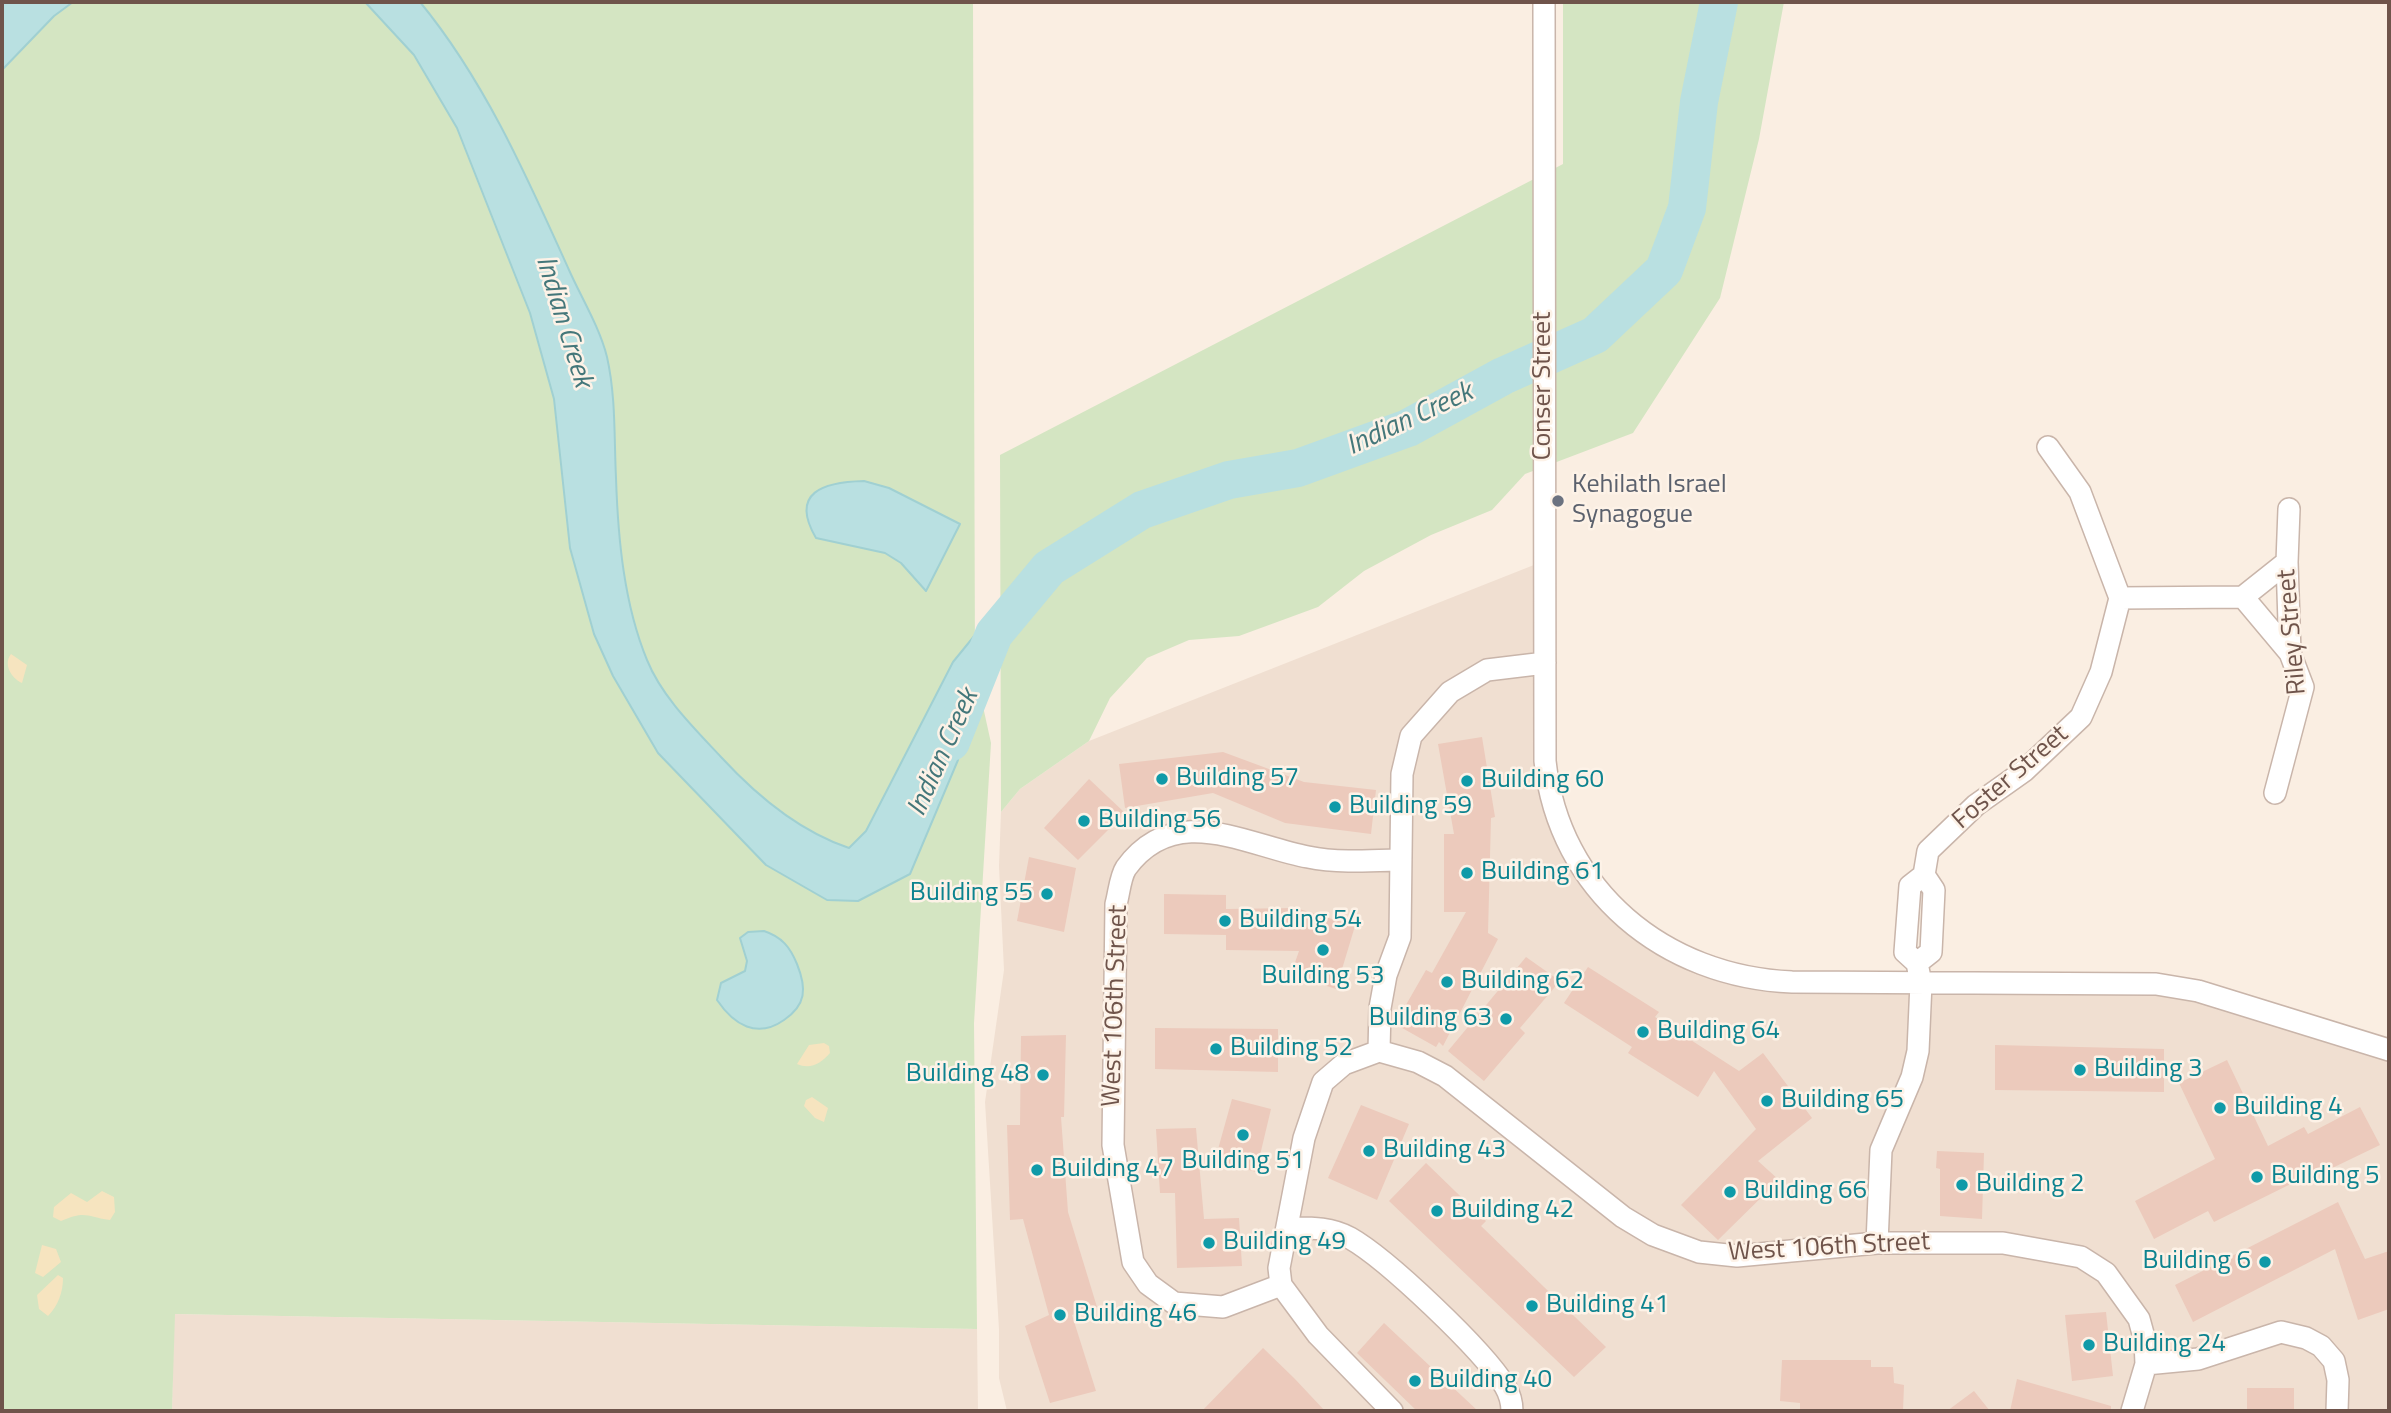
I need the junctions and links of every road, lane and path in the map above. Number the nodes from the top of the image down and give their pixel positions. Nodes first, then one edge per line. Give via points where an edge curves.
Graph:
1 (1544, 2) edge
2 (2048, 447) dead end
3 (2289, 509) dead end
4 (2287, 562) junction
5 (2243, 597) junction
6 (2120, 598) junction
7 (2290, 653) junction
8 (1545, 663) junction
9 (2275, 793) dead end
10 (1399, 860) junction
11 (1919, 973) junction
12 (1379, 1051) junction
13 (2389, 1051) edge
14 (1288, 1228) junction
15 (1877, 1243) junction
16 (1281, 1285) junction
17 (2147, 1364) junction
18 (1392, 1411) edge
19 (1512, 1411) edge
20 (2132, 1411) edge
21 (2337, 1411) edge

1 - 8 street, Conser Street
2 - 6 street via 2080,492
3 - 4 street, Riley Street
4 - 5 street
4 - 7 street, Riley Street
5 - 6 street
5 - 7 street
6 - 11 street, Foster Street via 2101,672 2081,717 1928,851 1924,875 1934,890 1931,952
7 - 9 street, Riley Street via 2303,687
8 - 10 street via 1487,670 1450,692 1411,736 1402,774
8 - 11 street, Conser Street via 1548,793 1572,849 1622,916 1666,948 1736,976 1792,982
10 - 12 street via 1400,937 1380,1007
10 - 16 street, West 106th Street via 1310,858 1228,835 1186,830 1155,841 1125,870 1116,904 1113,1145 1133,1262 1148,1284 1174,1303 1223,1307
11 - 13 street via 2156,984 2198,991
11 - 15 street, Foster Street via 1918,1051 1881,1150
12 - 14 street via 1344,1064 1323,1082 1304,1138
12 - 15 street, West 106th Street via 1418,1062 1445,1076 1623,1217 1653,1235 1699,1252 1737,1256
14 - 16 street via 1279,1268
14 - 19 street via 1322,1227 1350,1238 1377,1259 1462,1337 1505,1386
15 - 17 street, West 106th Street via 2003,1243 2081,1257 2106,1273 2140,1319
16 - 18 street via 1318,1335
17 - 20 street, West 106th Street
17 - 21 street via 2198,1359 2281,1332 2306,1338 2334,1361

